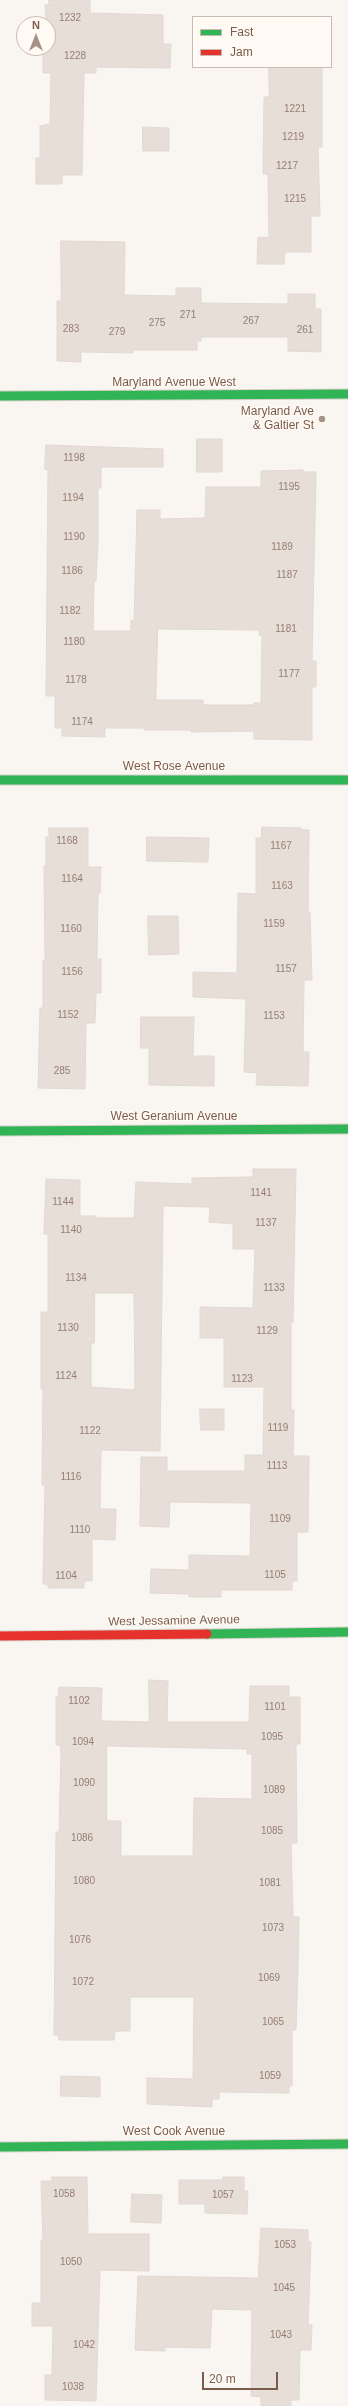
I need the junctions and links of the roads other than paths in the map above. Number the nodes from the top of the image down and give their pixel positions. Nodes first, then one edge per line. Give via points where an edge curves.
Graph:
1 (348, 394) edge
2 (0, 396) edge
3 (0, 780) edge
4 (348, 780) edge
5 (348, 1129) edge
6 (0, 1131) edge
7 (348, 1632) edge
8 (0, 1636) edge
9 (348, 2144) edge
10 (0, 2146) edge

1 - 2 street, Maryland Avenue West
3 - 4 street, West Rose Avenue
5 - 6 street, West Geranium Avenue
7 - 8 street, West Jessamine Avenue
9 - 10 street, West Cook Avenue

